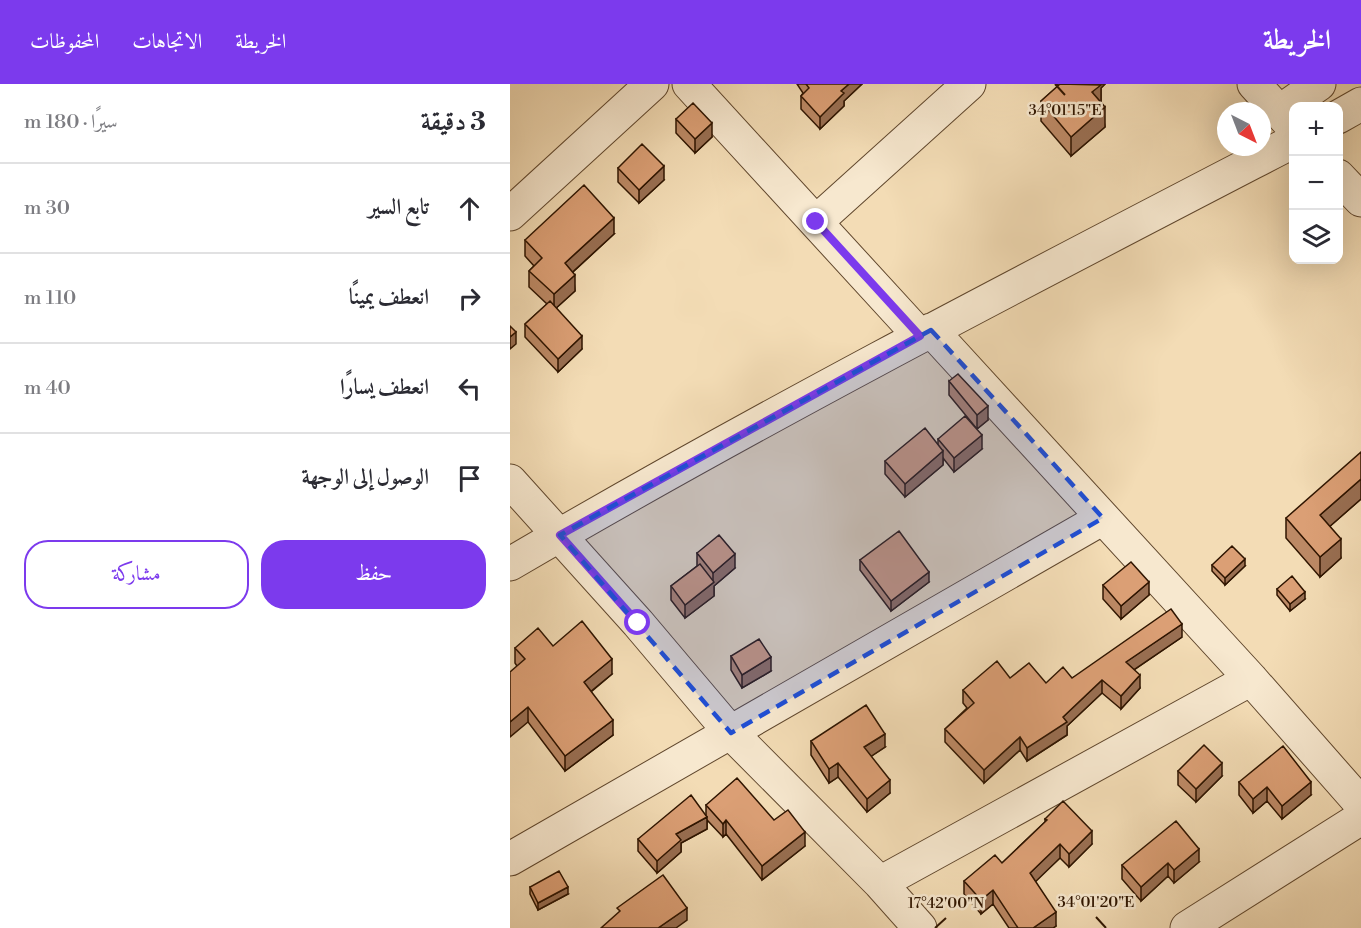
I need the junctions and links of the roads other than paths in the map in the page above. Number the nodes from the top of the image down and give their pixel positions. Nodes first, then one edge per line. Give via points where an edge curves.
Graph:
1 (652, 84) edge
2 (689, 84) edge
3 (969, 84) edge
4 (1254, 84) edge
5 (1319, 84) edge
6 (1361, 104) edge
7 (1343, 114) edge
8 (1286, 120) edge
9 (1289, 143) edge
10 (1343, 181) edge
11 (1361, 200) edge
12 (510, 214) edge
13 (816, 222) junction
14 (925, 333) junction
15 (510, 482) edge
16 (1103, 518) junction
17 (560, 535) junction
18 (510, 564) edge
19 (1251, 679) junction
20 (731, 733) junction
21 (1361, 804) edge
22 (1361, 818) edge
23 (510, 859) edge
24 (880, 883) junction
25 (920, 928) edge
26 (1187, 928) edge

1 - 12 street
2 - 13 street
3 - 13 street
4 - 8 street
5 - 8 street
6 - 7 street
9 - 14 street
10 - 11 street
13 - 14 street
14 - 16 street
14 - 17 street
15 - 17 street
16 - 19 street
16 - 20 street
17 - 18 street
17 - 20 street
19 - 21 street
19 - 24 street
20 - 23 street
20 - 24 street
22 - 26 street
24 - 25 street

